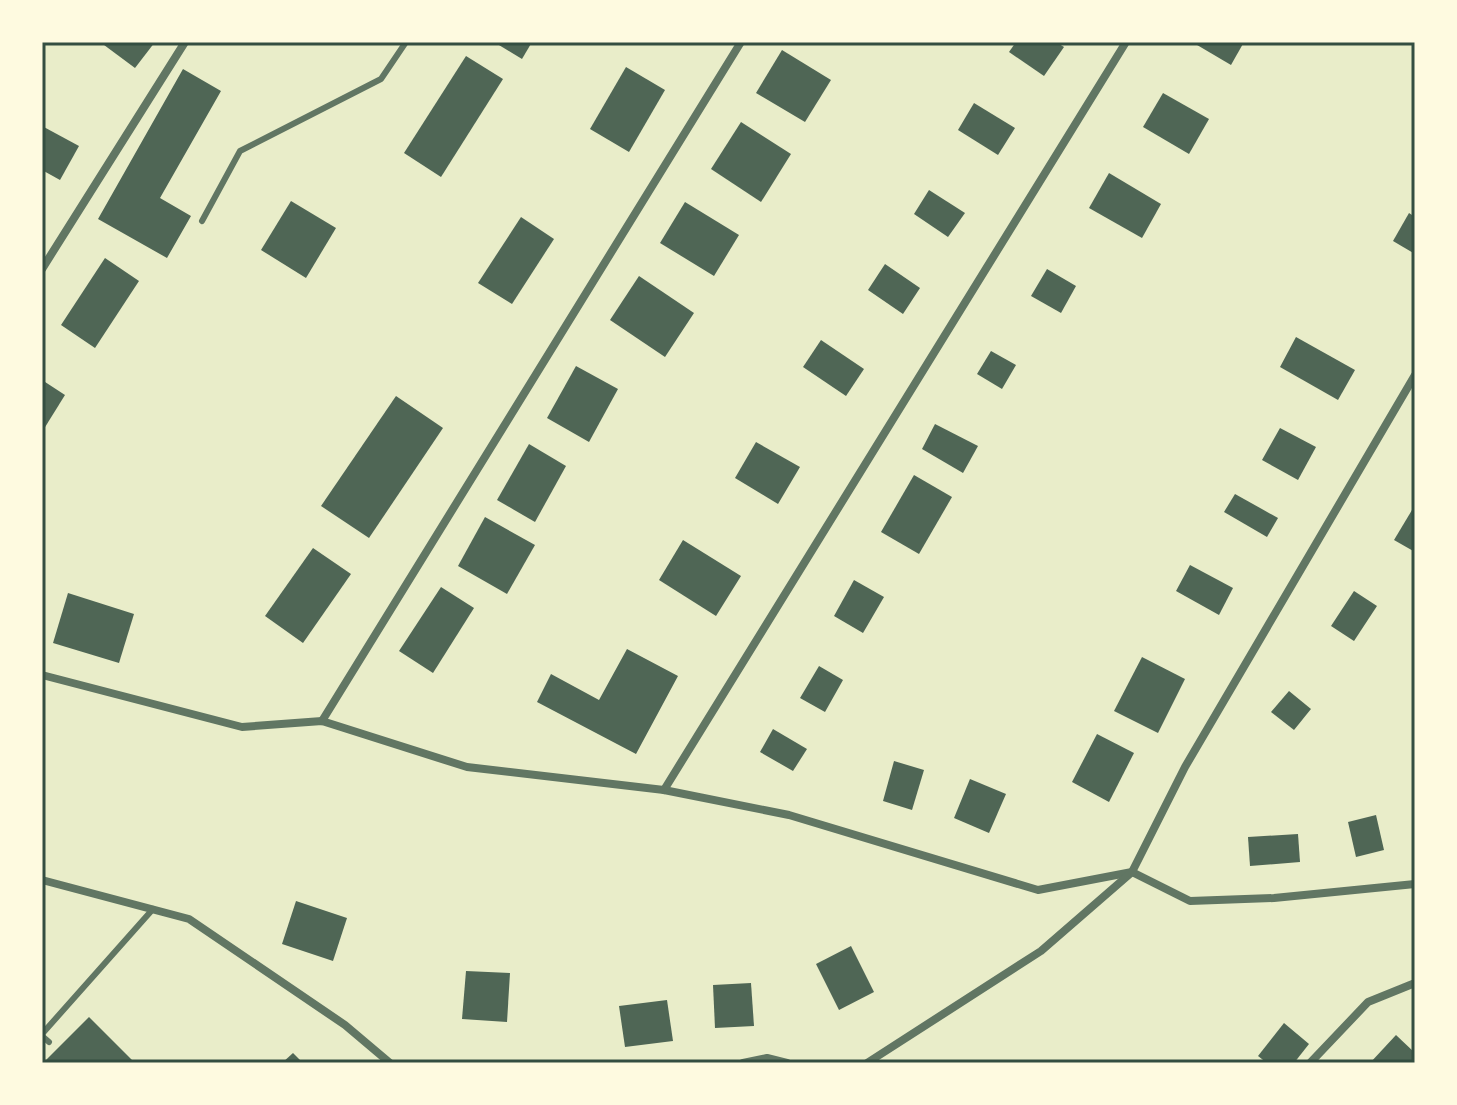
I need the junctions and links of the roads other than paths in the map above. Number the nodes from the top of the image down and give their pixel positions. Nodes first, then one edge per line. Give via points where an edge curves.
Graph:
1 (185, 42) edge
2 (406, 42) edge
3 (741, 42) edge
4 (1126, 42) edge
5 (202, 221) dead end
6 (42, 269) edge
7 (1415, 375) edge
8 (42, 675) edge
9 (322, 721) junction
10 (664, 790) junction
11 (1132, 872) junction
12 (42, 880) edge
13 (1415, 884) edge
14 (153, 909) junction
15 (1415, 983) edge
16 (42, 1035) edge
17 (49, 1042) dead end
18 (390, 1063) edge
19 (743, 1063) edge
20 (787, 1063) edge
21 (867, 1063) edge
22 (1310, 1063) edge

1 - 6 street
2 - 5 lane via 381,79 240,151
3 - 9 street
4 - 10 street
7 - 11 street via 1185,767
8 - 9 street via 242,727
9 - 10 street via 467,767
10 - 11 street via 789,815 1038,890
11 - 13 street via 1190,901
11 - 21 street via 1041,951
12 - 14 street
14 - 16 lane
14 - 18 street via 189,919 345,1025
15 - 22 street via 1368,1002
16 - 17 lane
19 - 20 street via 767,1058

